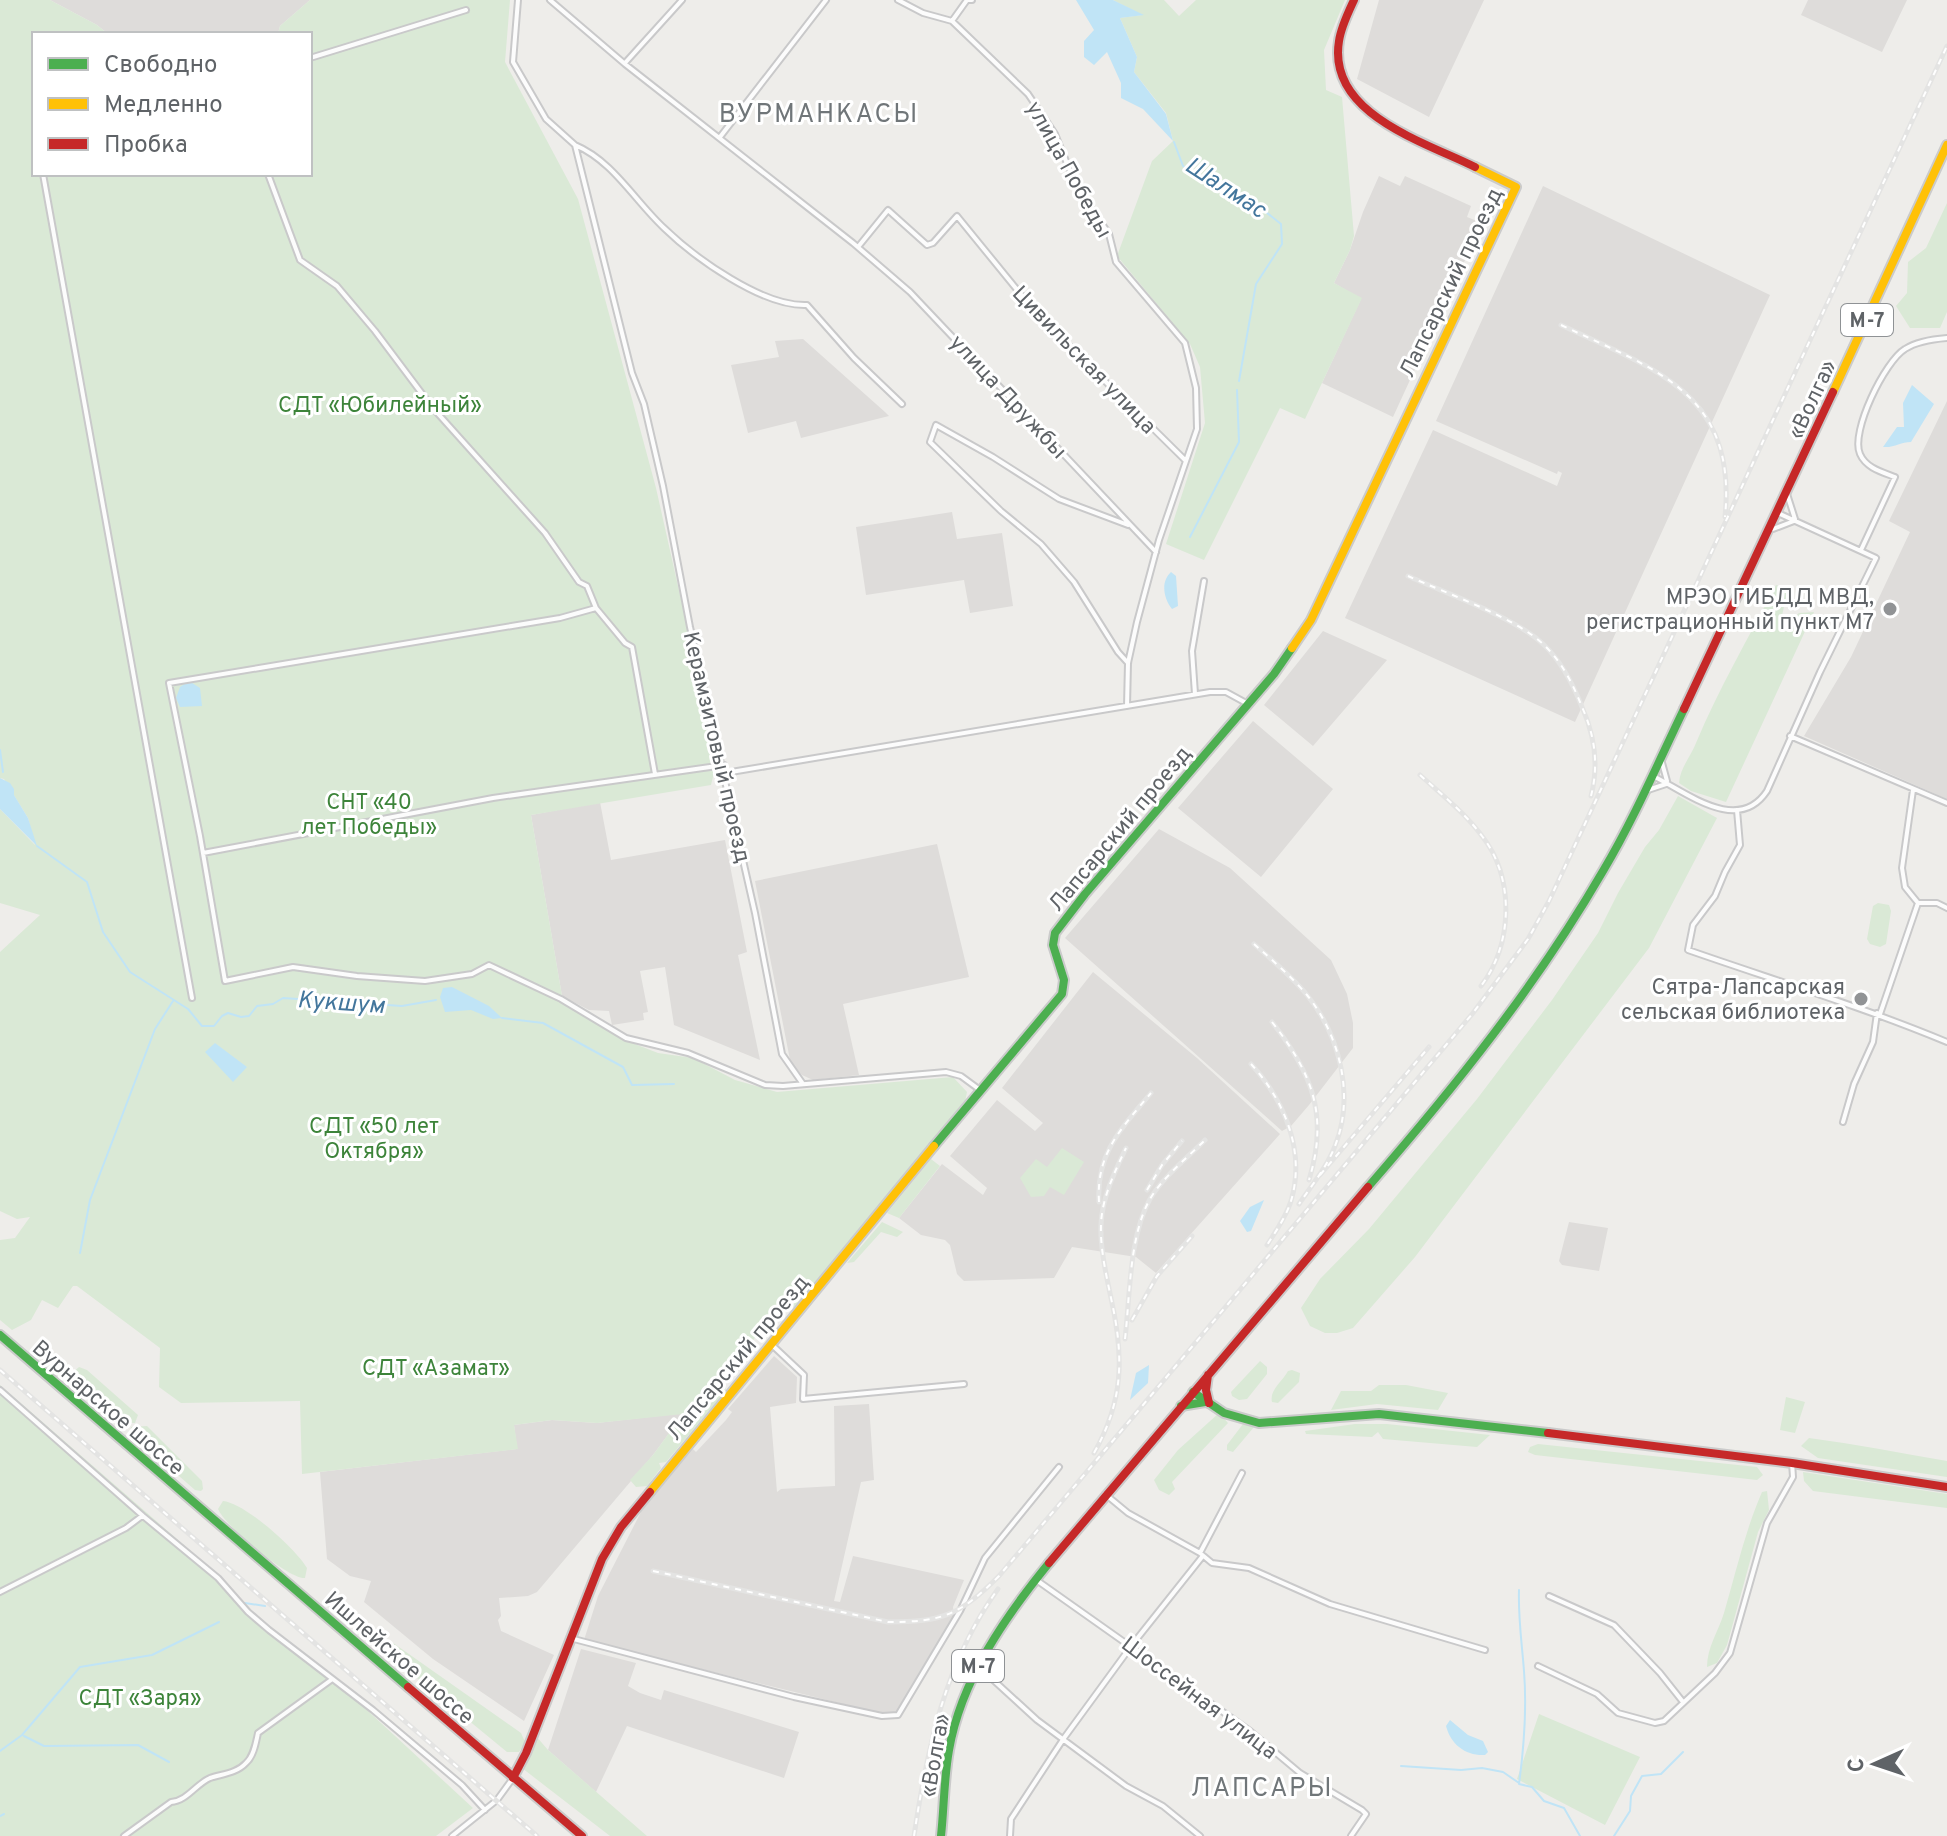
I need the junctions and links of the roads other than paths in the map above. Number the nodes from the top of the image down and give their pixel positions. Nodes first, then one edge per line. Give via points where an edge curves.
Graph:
1 (518, 0) edge
2 (550, 0) edge
3 (682, 0) edge
4 (826, 0) edge
5 (898, 0) edge
6 (972, 0) edge
7 (1354, 0) edge
8 (466, 10) dead end
9 (952, 21) junction
10 (312, 57) edge
11 (625, 64) junction
12 (720, 137) junction
13 (575, 145) junction
14 (1947, 145) edge
15 (43, 176) edge
16 (269, 176) edge
17 (858, 247) junction
18 (1947, 338) edge
19 (902, 404) dead end
20 (1185, 460) junction
21 (1787, 494) junction
22 (1778, 513) junction
23 (1797, 521) junction
24 (1130, 525) junction
25 (1769, 531) junction
26 (1861, 550) junction
27 (1156, 552) junction
28 (1204, 581) dead end
29 (596, 608) junction
30 (1128, 663) junction
31 (1195, 694) junction
32 (1248, 704) junction
33 (1127, 706) junction
34 (1790, 736) junction
35 (1661, 759) junction
36 (724, 765) junction
37 (725, 773) junction
38 (655, 774) junction
39 (1653, 776) junction
40 (1669, 783) junction
41 (1913, 790) junction
42 (1645, 792) junction
43 (1947, 803) edge
44 (1737, 810) junction
45 (203, 853) junction
46 (1918, 903) junction
47 (1947, 908) edge
48 (192, 998) dead end
49 (1879, 1014) junction
50 (1947, 1042) edge
51 (803, 1084) junction
52 (980, 1090) junction
53 (1843, 1122) dead end
54 (0, 1335) edge
55 (771, 1344) junction
56 (1208, 1375) junction
57 (964, 1384) dead end
58 (0, 1390) edge
59 (1193, 1392) junction
60 (1209, 1403) junction
61 (1181, 1406) junction
62 (1792, 1463) junction
63 (1059, 1467) dead end
64 (1242, 1473) dead end
65 (1947, 1487) edge
66 (1105, 1494) junction
67 (194, 1505) joint
68 (143, 1516) junction
69 (1201, 1555) junction
70 (1035, 1578) junction
71 (0, 1592) edge
72 (1549, 1596) dead end
73 (570, 1638) junction
74 (1132, 1645) junction
75 (1485, 1650) dead end
76 (978, 1666) junction
77 (1538, 1666) dead end
78 (331, 1680) junction
79 (1683, 1702) junction
80 (1064, 1738) junction
81 (513, 1778) junction
82 (485, 1810) junction
83 (124, 1836) edge
84 (452, 1836) edge
85 (582, 1836) edge
86 (941, 1836) edge
87 (1010, 1836) edge
88 (1200, 1836) edge
89 (1351, 1836) edge

1 - 13 street via 513,62 546,119
2 - 11 street, улица Дружбы
3 - 11 street
4 - 12 street
5 - 9 street, улица Победы
6 - 9 street
7 - 32 main road, Лапсарский проезд via 1336,58 1361,109 1516,187 1311,620
8 - 10 street
9 - 20 street, улица Победы via 1028,94 1055,134 1077,188 1109,234 1116,262 1185,343 1196,388 1197,429
11 - 12 street, улица Дружбы
12 - 17 street, улица Дружбы
13 - 19 street via 592,152 664,228 709,266 770,299 807,305
13 - 36 street, Керамзитовый проезд via 644,404
14 - 21 main road, «Волга» / М-7
15 - 48 street
16 - 29 street via 300,260 337,286 432,407 556,547 587,586
17 - 20 street, Цивильская улица via 888,210 927,245 957,216 1036,313
17 - 24 street, улица Дружбы via 910,292
18 - 26 street via 1905,348 1890,363 1861,420 1861,456 1895,477
20 - 27 street, улица Победы
21 - 22 main road, «Волга»
21 - 23 street
22 - 23 street
22 - 25 main road, «Волга»
23 - 25 street
23 - 26 street
24 - 27 street, улица Дружбы
24 - 30 street via 1059,499 936,425 930,442 1041,544 1074,582
25 - 35 main road, «Волга»
26 - 34 street via 1876,558
27 - 30 street, улица Победы
28 - 31 street via 1192,651
29 - 38 street via 632,647
29 - 45 street via 169,683
30 - 33 street, улица Победы
31 - 32 street via 1226,692
31 - 33 street
32 - 52 main road, Лапсарский проезд via 1055,933 1062,994
33 - 37 street
34 - 41 street
34 - 44 street via 1762,799
35 - 39 main road, «Волга»
35 - 40 street
36 - 37 street, Керамзитовый проезд
36 - 38 street
37 - 51 street, Керамзитовый проезд via 782,1054
38 - 45 street via 413,812
39 - 40 street
39 - 42 main road, «Волга»
40 - 42 street
40 - 44 street via 1708,805
41 - 43 street
41 - 46 street via 1902,868 1905,887
42 - 56 main road, «Волга» via 1584,902 1464,1075
44 - 49 street via 1740,845 1715,896 1693,925 1688,950
45 - 51 street via 225,981 293,967 425,981 472,974 489,965 626,1038 688,1053 765,1085
46 - 47 street
46 - 49 street
49 - 50 street
49 - 53 street
51 - 52 street via 946,1072
52 - 55 main road, Лапсарский проезд
54 - 67 main road, Вурнарское шоссе
55 - 57 street via 804,1375 803,1399
55 - 73 main road, Лапсарский проезд via 621,1527
56 - 59 main road, «Волга»
56 - 60 main road
58 - 68 street
59 - 60 main road
59 - 61 main road, «Волга»
60 - 61 main road
60 - 62 main road via 1259,1423 1379,1414
61 - 66 main road, «Волга»
62 - 65 main road
62 - 79 street via 1793,1477 1767,1523 1730,1653
63 - 73 street via 985,1558 907,1705 894,1717 794,1697
64 - 69 street
66 - 69 street
66 - 70 main road, «Волга» / М-7
67 - 81 main road, Ишлейское шоссе
68 - 71 street
68 - 78 street
69 - 74 street
69 - 75 street via 1223,1566 1249,1568 1330,1604
70 - 74 street, Шоссейная улица
70 - 76 main road, «Волга» / М-7
72 - 79 street via 1614,1625
73 - 81 main road, Лапсарский проезд
74 - 80 street
74 - 89 street, Шоссейная улица via 1300,1773 1366,1814
76 - 80 street
76 - 86 main road, «Волга» / М-7 via 949,1750
77 - 79 street via 1597,1694 1618,1713 1655,1723
78 - 82 street via 384,1719
78 - 83 street via 258,1733 247,1763 208,1779
80 - 87 street via 1011,1819
80 - 88 street
81 - 82 street
81 - 85 main road, Ишлейское шоссе
82 - 84 street

